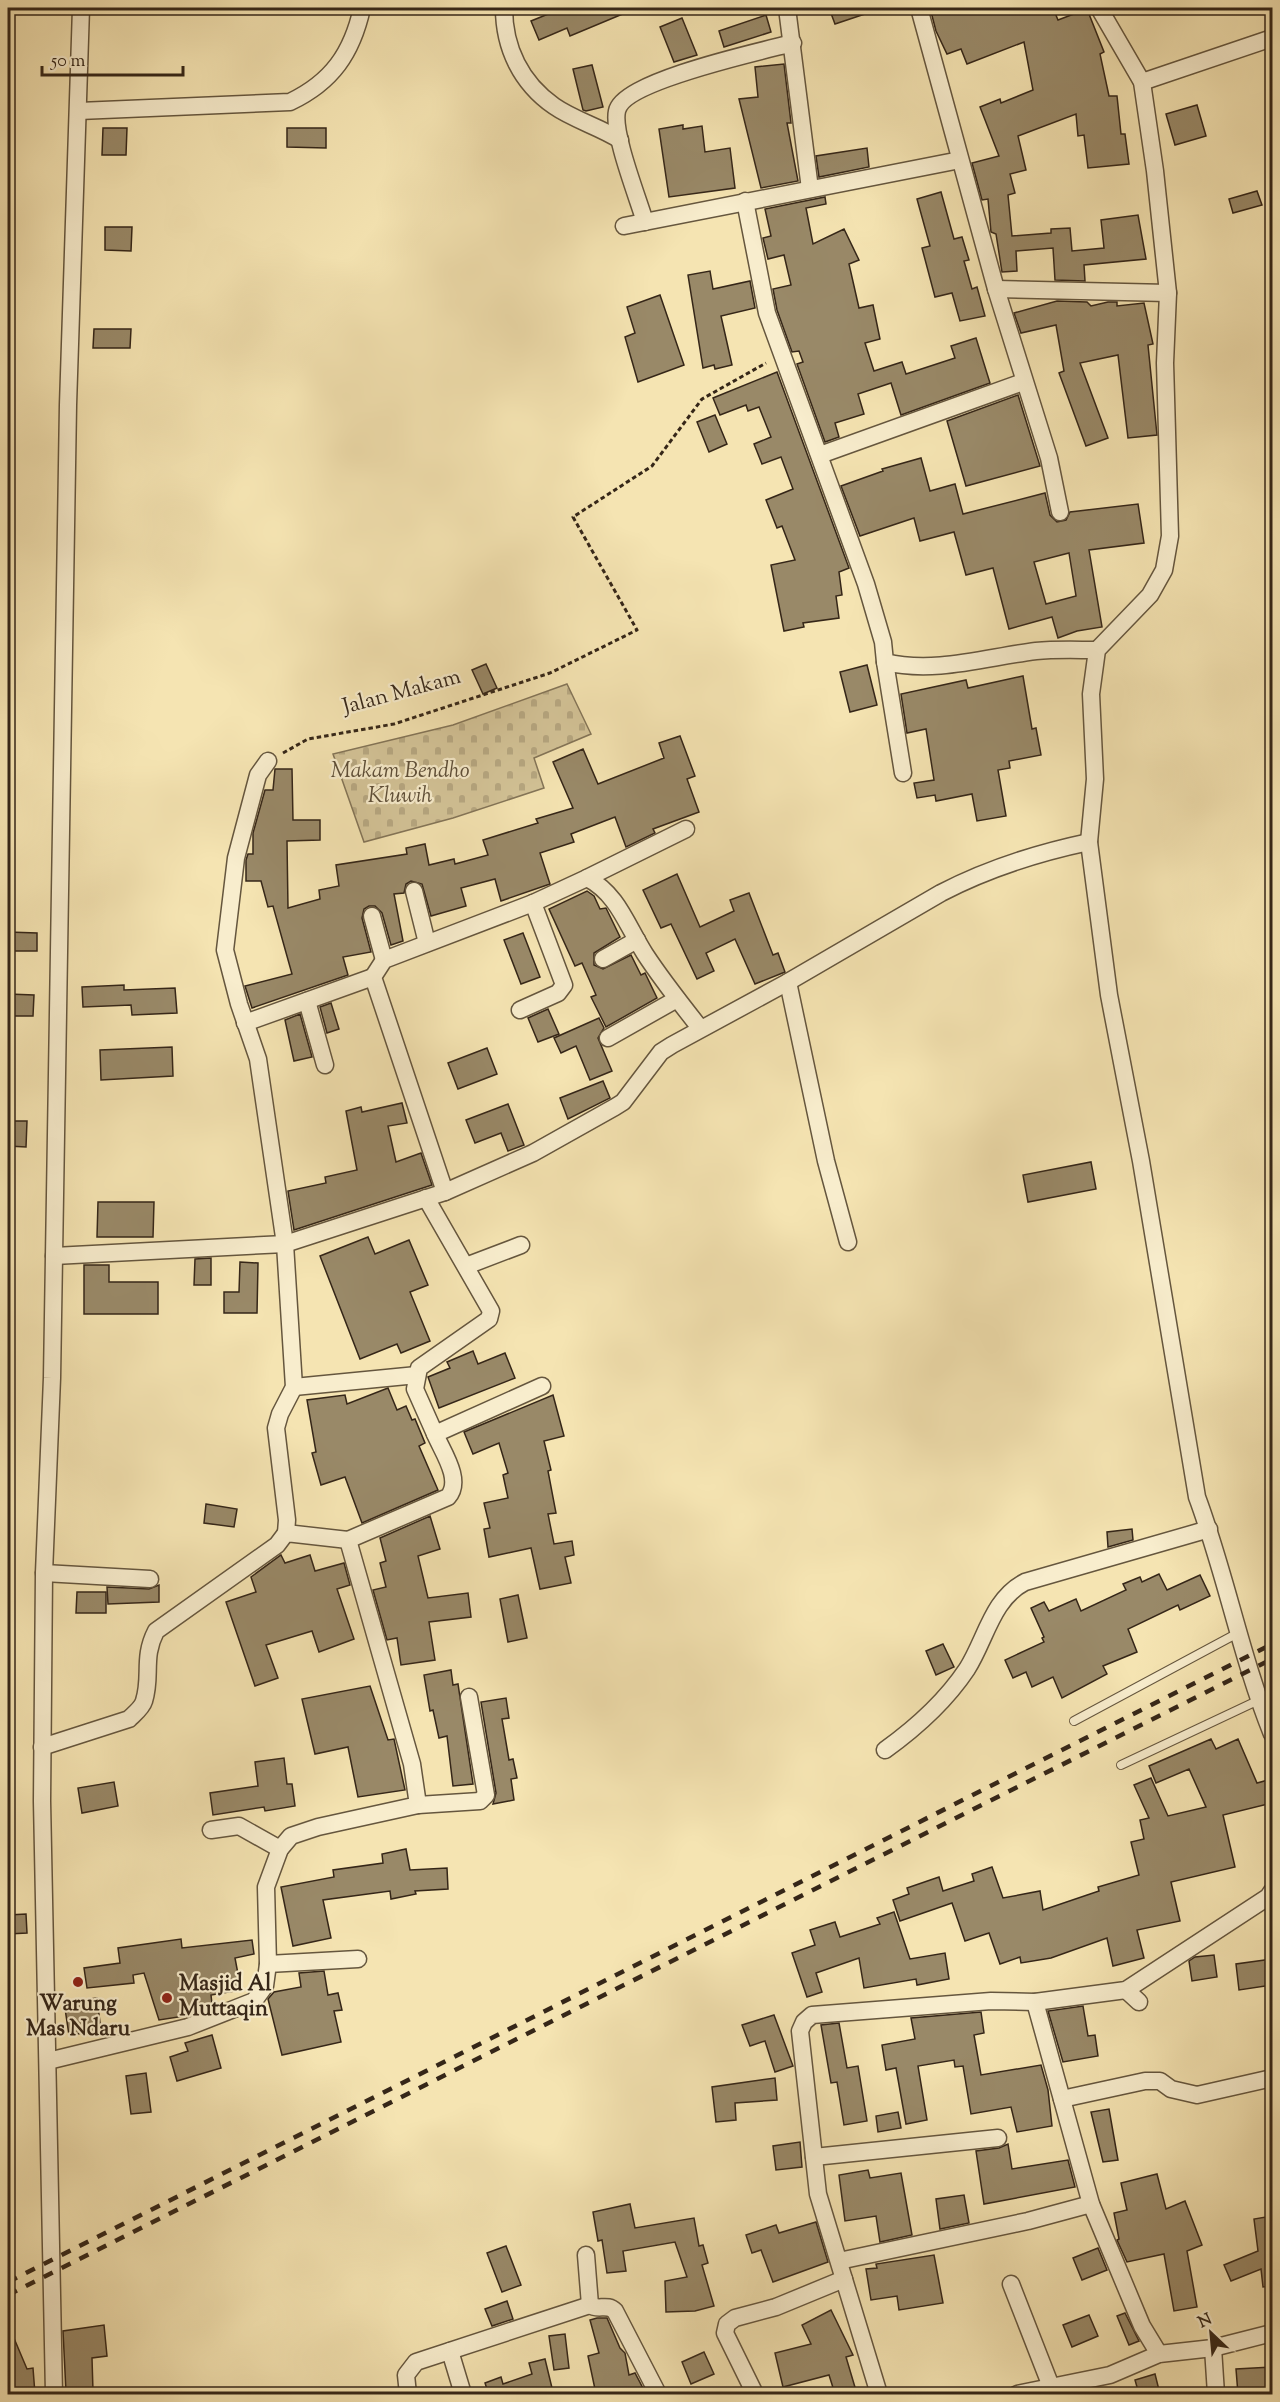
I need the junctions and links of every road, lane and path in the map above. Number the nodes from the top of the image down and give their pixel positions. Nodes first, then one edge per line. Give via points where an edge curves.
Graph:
1 (81, 8) edge
2 (362, 8) edge
3 (504, 8) edge
4 (787, 8) edge
5 (919, 8) edge
6 (1100, 8) edge
7 (1272, 38) edge
8 (793, 43) junction
9 (1142, 82) junction
10 (79, 111) junction
11 (620, 140) junction
12 (960, 160) junction
13 (810, 189) junction
14 (745, 201) junction
15 (645, 222) junction
16 (624, 226) dead end
17 (996, 289) junction
18 (1168, 293) junction
19 (783, 354) junction
20 (1023, 382) junction
21 (820, 455) junction
22 (1060, 512) dead end
23 (1097, 650) junction
24 (885, 662) junction
25 (268, 761) joint
26 (903, 773) dead end
27 (686, 829) dead end
28 (1089, 842) junction
29 (587, 878) junction
30 (414, 891) dead end
31 (533, 903) junction
32 (372, 916) dead end
33 (637, 940) junction
34 (428, 943) junction
35 (603, 959) dead end
36 (384, 960) junction
37 (373, 977) junction
38 (788, 982) junction
39 (677, 999) junction
40 (306, 1001) junction
41 (520, 1010) dead end
42 (245, 1023) junction
43 (700, 1028) junction
44 (608, 1038) dead end
45 (325, 1065) dead end
46 (445, 1192) junction
47 (426, 1198) junction
48 (848, 1242) dead end
49 (285, 1244) junction
50 (521, 1245) dead end
51 (54, 1256) junction
52 (466, 1266) junction
53 (417, 1375) junction
54 (542, 1386) dead end
55 (294, 1387) junction
56 (435, 1434) junction
57 (1209, 1529) junction
58 (286, 1533) junction
59 (348, 1540) junction
60 (44, 1573) junction
61 (150, 1579) dead end
62 (1238, 1633) junction
63 (469, 1697) dead end
64 (1259, 1700) junction
65 (1074, 1721) dead end
66 (1272, 1734) edge
67 (42, 1747) junction
68 (885, 1750) dead end
69 (1121, 1765) dead end
70 (418, 1805) junction
71 (211, 1830) dead end
72 (280, 1849) junction
73 (1272, 1891) edge
74 (358, 1959) dead end
75 (267, 1964) junction
76 (1126, 1990) junction
77 (1035, 2002) junction
78 (1139, 2002) dead end
79 (48, 2061) junction
80 (1272, 2078) edge
81 (1062, 2099) junction
82 (998, 2138) dead end
83 (814, 2157) junction
84 (1091, 2204) junction
85 (586, 2255) dead end
86 (839, 2261) junction
87 (844, 2279) junction
88 (1011, 2284) dead end
89 (590, 2305) junction
90 (1272, 2332) edge
91 (1213, 2348) junction
92 (450, 2351) junction
93 (1159, 2354) junction
94 (1052, 2389) junction
95 (54, 2394) edge
96 (408, 2394) edge
97 (463, 2394) edge
98 (658, 2394) edge
99 (755, 2394) edge
100 (879, 2394) edge
101 (1017, 2394) edge
102 (1216, 2394) edge

1 - 10 street
2 - 10 street via 350,46 332,73 312,91 290,102
3 - 11 street via 510,50 530,85 555,107
4 - 8 street
5 - 12 street
6 - 9 street
7 - 9 street
8 - 11 street via 667,78 628,96 617,111
8 - 13 street
9 - 18 street
10 - 51 street via 68,405
11 - 15 street
12 - 13 street
12 - 17 street
13 - 14 street
14 - 15 street
14 - 19 street via 767,313
15 - 16 street
17 - 18 street
17 - 20 street
18 - 23 street via 1165,363 1170,536 1164,570 1150,595
19 - 21 street
19 - 25 path, Jalan Makam via 702,399 652,466 573,517 637,630 550,673 394,724 308,739
20 - 21 street
20 - 22 street via 1049,458
21 - 24 street via 866,584
23 - 24 street via 1039,651 908,668
23 - 28 street via 1091,694 1095,779
24 - 26 street
25 - 42 street via 258,775 236,858 225,950
27 - 29 street
28 - 38 street via 1026,856 966,880
28 - 57 street via 1109,995 1197,1497
29 - 31 street
29 - 33 street via 611,895
30 - 34 street
31 - 34 street
31 - 41 street via 564,985 558,993
32 - 36 street
33 - 35 street
33 - 39 street
34 - 36 street
36 - 37 street
37 - 40 street
37 - 46 street
38 - 43 street
38 - 48 street via 826,1161
39 - 43 street
39 - 44 street
40 - 42 street
40 - 45 street
42 - 49 street via 258,1059
43 - 46 street via 661,1052 623,1102 533,1154
46 - 47 street
47 - 49 street
47 - 52 street
49 - 51 street
49 - 55 street
50 - 52 street
51 - 60 street
52 - 53 street via 491,1311 489,1319 425,1362
53 - 55 street
53 - 56 street via 415,1389
54 - 56 street
55 - 58 street via 276,1428
56 - 59 street via 453,1476 452,1493
57 - 62 street
57 - 68 street via 1025,1582 1010,1590 968,1668 942,1702
58 - 59 street
58 - 67 street via 277,1545 156,1631 148,1646 144,1702 137,1712 129,1719
59 - 70 street via 412,1764
60 - 61 street
60 - 67 street
62 - 64 street
62 - 65 lane
63 - 70 street via 486,1795 480,1801
64 - 66 street
64 - 69 lane
67 - 79 street
70 - 72 street via 318,1827 291,1836
71 - 72 street via 239,1826
72 - 75 street via 266,1887
73 - 76 street
74 - 75 street
75 - 79 street via 265,1986 254,2001 188,2027
76 - 77 street
76 - 78 street
77 - 81 street
77 - 83 street via 991,2001 812,2015 800,2031
79 - 95 street
80 - 81 street via 1197,2095 1171,2090 1160,2081 1145,2081
81 - 84 street
82 - 83 street
83 - 86 street via 818,2194
84 - 86 street
84 - 93 street via 1142,2326
85 - 89 street
86 - 87 street
87 - 99 street via 727,2324 725,2333
87 - 100 street
88 - 94 street
89 - 92 street
89 - 98 street via 615,2311
90 - 91 street
91 - 93 street
91 - 102 street
92 - 96 street via 409,2368
92 - 97 street
93 - 94 street via 1110,2375
94 - 101 street

